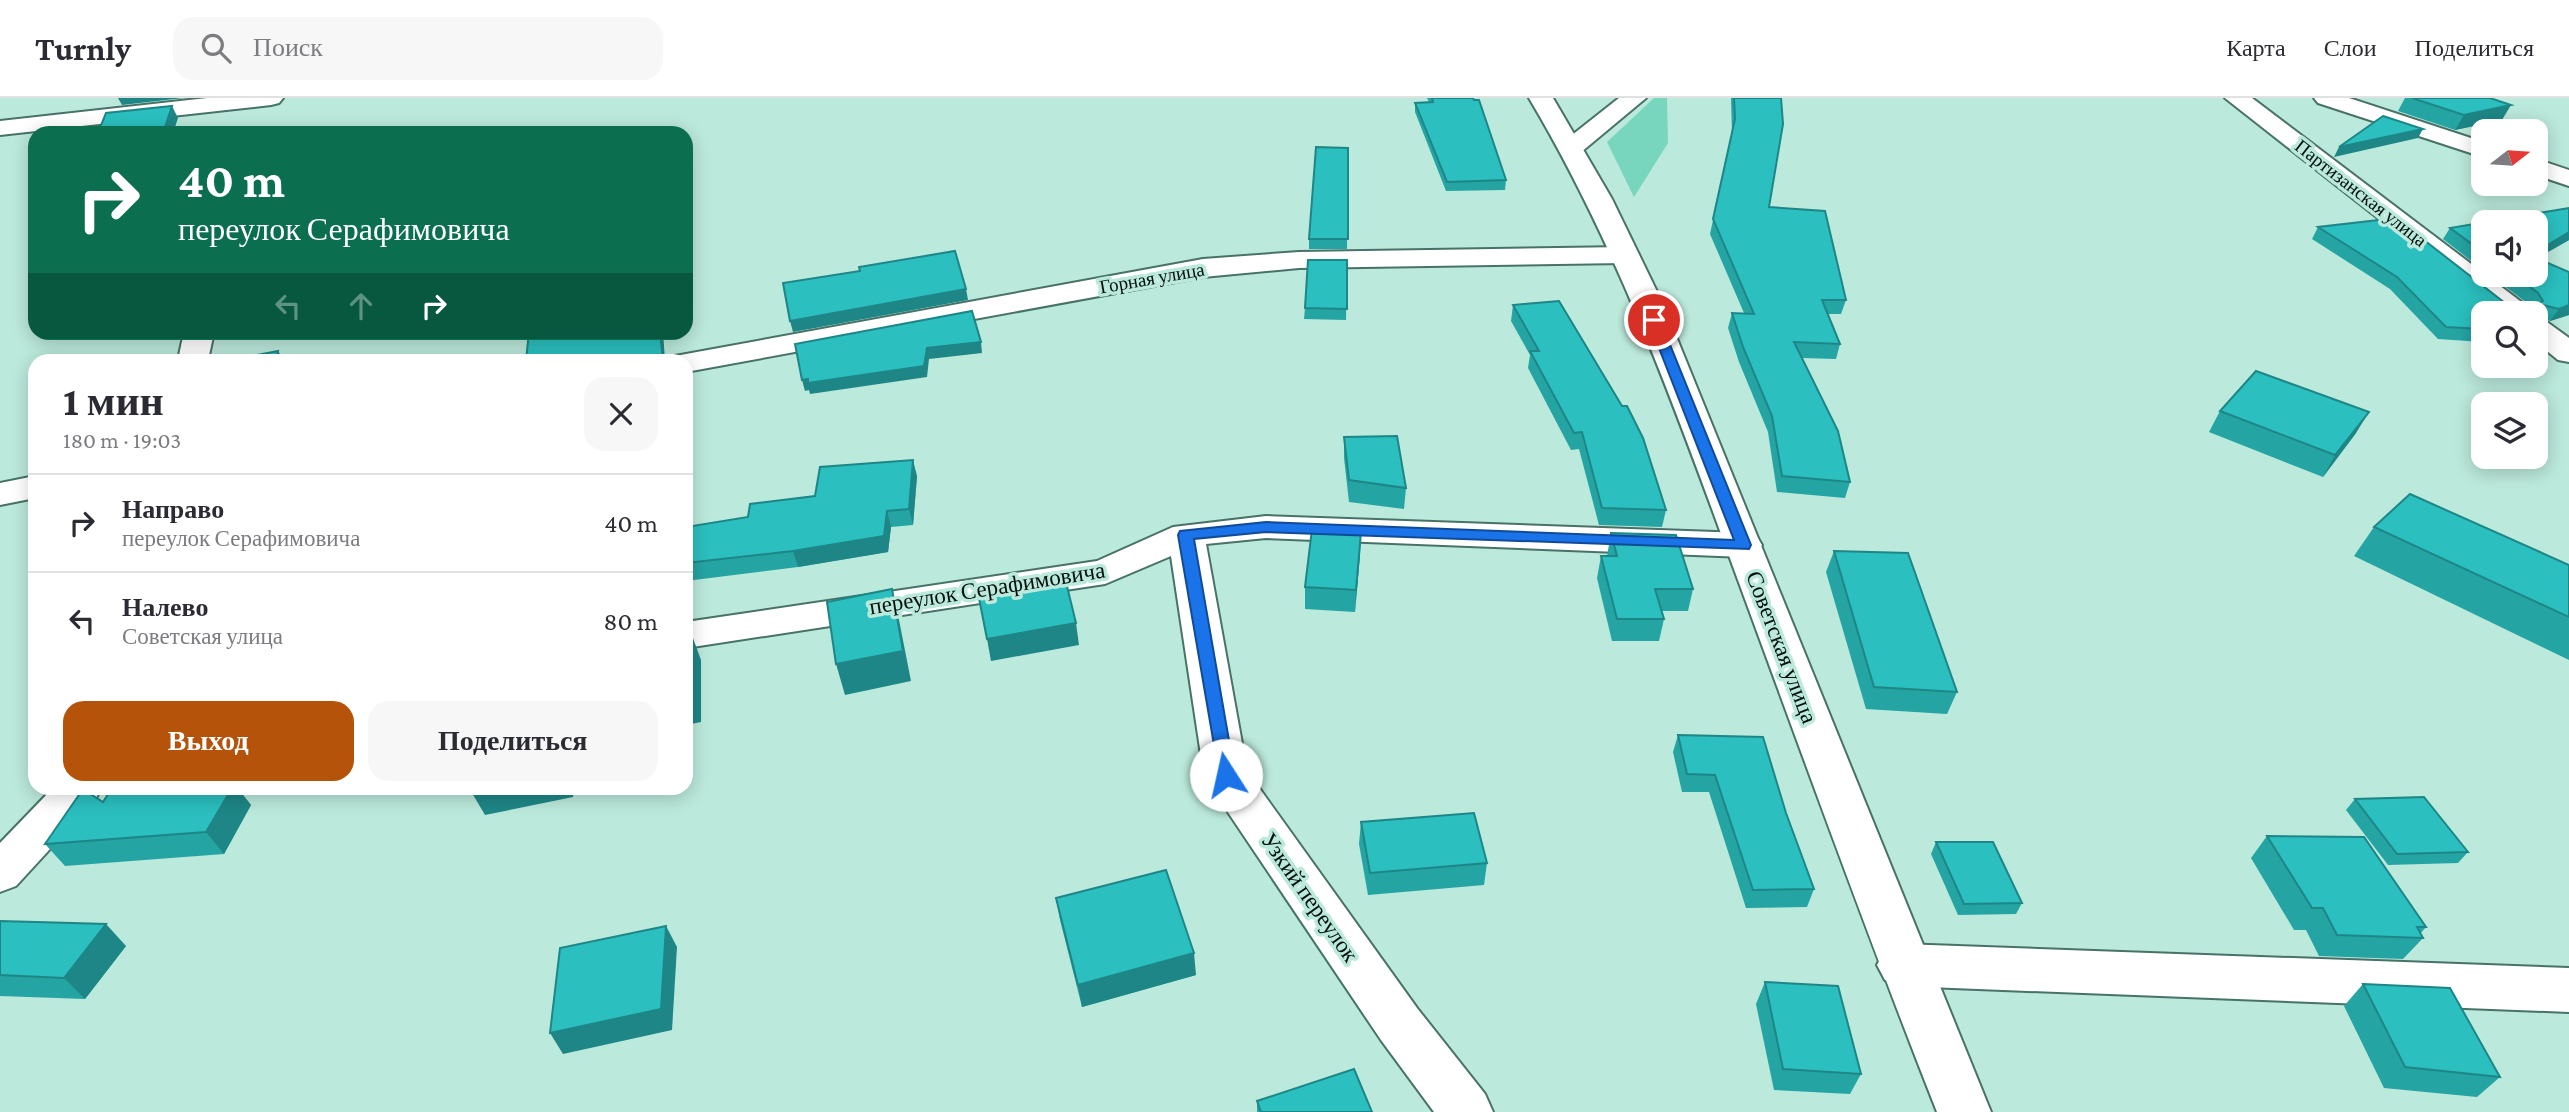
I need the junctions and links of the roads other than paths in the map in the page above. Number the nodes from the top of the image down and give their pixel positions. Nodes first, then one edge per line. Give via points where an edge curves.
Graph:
1 (271, 98) edge
2 (1541, 98) edge
3 (1634, 98) edge
4 (2237, 98) edge
5 (2326, 98) edge
6 (28, 126) edge
7 (30, 126) edge
8 (0, 128) edge
9 (2471, 146) edge
10 (1571, 148) junction
11 (2548, 171) edge
12 (2569, 178) edge
13 (1625, 255) junction
14 (2501, 301) edge
15 (2548, 337) edge
16 (2569, 353) edge
17 (693, 362) edge
18 (28, 488) edge
19 (0, 494) edge
20 (1185, 535) junction
21 (1744, 545) junction
22 (693, 634) edge
23 (72, 795) edge
24 (0, 873) edge
25 (1902, 965) junction
26 (2569, 990) edge
27 (1466, 1112) edge
28 (1964, 1112) edge

1 - 7 street via 239,112
2 - 10 street, Советская улица
3 - 10 street
4 - 14 street, Партизанская улица
5 - 9 street
6 - 8 street
10 - 13 street, Советская улица
11 - 12 street
13 - 17 street, Горная улица via 1299,260 1203,268
13 - 21 street, Советская улица
15 - 16 street
18 - 19 street
20 - 21 street, переулок Серафимовича via 1266,527
20 - 22 street, переулок Серафимовича via 1105,572
20 - 27 street, Узкий переулок via 1226,775 1399,1024
21 - 25 street, Советская улица
23 - 24 street
25 - 26 street
25 - 28 street, Советская улица

